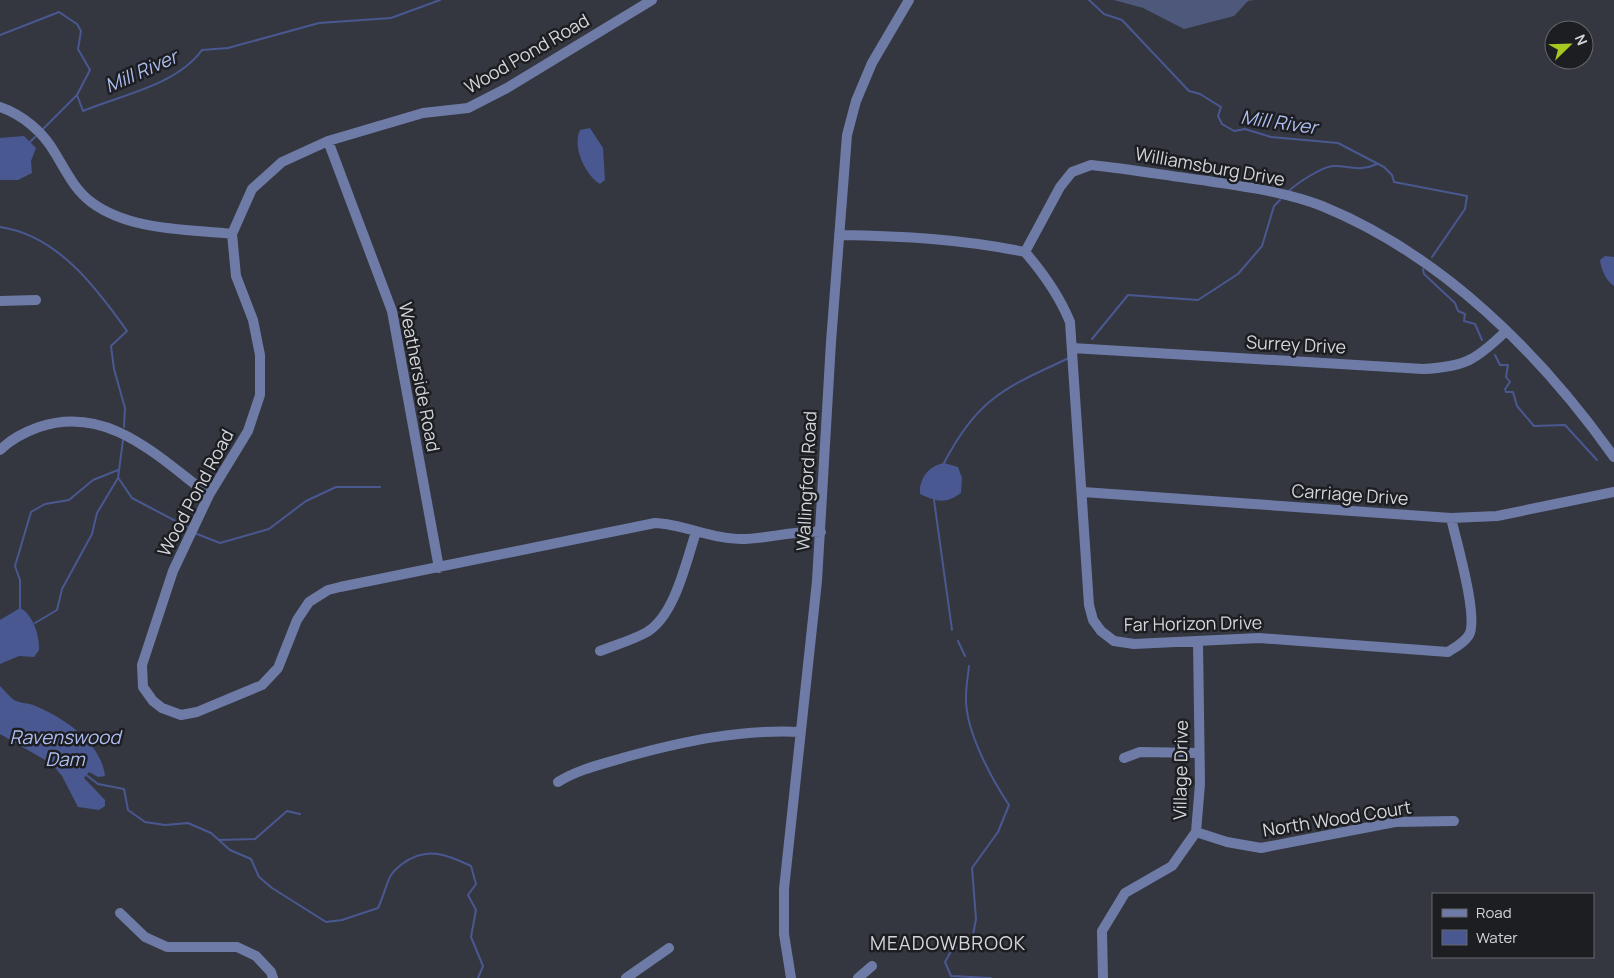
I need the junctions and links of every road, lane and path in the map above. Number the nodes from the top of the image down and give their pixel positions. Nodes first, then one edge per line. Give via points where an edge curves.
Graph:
1 (652, 0) edge
2 (909, 0) edge
3 (0, 107) edge
4 (328, 141) junction
5 (232, 234) junction
6 (839, 235) junction
7 (1025, 252) junction
8 (36, 300) dead end
9 (0, 301) edge
10 (1506, 331) junction
11 (1072, 348) junction
12 (0, 450) edge
13 (1614, 458) edge
14 (1083, 492) junction
15 (1614, 492) edge
16 (209, 495) junction
17 (1451, 518) junction
18 (696, 532) junction
19 (821, 532) junction
20 (439, 568) junction
21 (1198, 641) junction
22 (600, 651) dead end
23 (801, 732) junction
24 (1199, 753) junction
25 (1124, 758) dead end
26 (558, 782) dead end
27 (1454, 821) dead end
28 (1196, 832) junction
29 (120, 913) dead end
30 (669, 948) dead end
31 (872, 966) dead end
32 (273, 978) edge
33 (626, 978) edge
34 (791, 978) edge
35 (858, 978) edge
36 (1103, 978) edge

1 - 4 street, Wood Pond Road via 468,108 423,113
2 - 6 street, Wallingford Road via 872,63 851,118
3 - 5 street via 28,122 55,153 75,187 90,202 110,214 149,224
4 - 5 street, Wood Pond Road via 282,162 252,189
4 - 20 street, Weatherside Road via 392,311
5 - 16 street, Wood Pond Road via 236,276 253,320 260,355 260,395 248,431
6 - 7 street via 975,242
6 - 19 street, Wallingford Road
7 - 10 street, Williamsburg Drive via 1060,187 1072,172 1092,165 1266,190 1321,206 1376,231 1440,272
7 - 11 street, Far Horizon Drive via 1061,301 1070,322
8 - 9 street
10 - 11 street, Surrey Drive via 1468,363 1423,369
10 - 13 street, Williamsburg Drive via 1596,432
11 - 14 street, Far Horizon Drive
12 - 16 street via 24,432 50,423 82,421 104,424 131,437
14 - 17 street, Carriage Drive
14 - 21 street, Far Horizon Drive via 1089,605 1101,632 1114,641 1134,644
15 - 17 street, Carriage Drive via 1497,516
16 - 20 street, Wood Pond Road via 173,571 142,665 141,680 147,694 162,708 176,714 197,712 262,685 280,663 301,614 309,602 321,594 340,587
17 - 21 street, Far Horizon Drive via 1472,626 1464,641 1448,652 1259,638
18 - 19 street, Wood Pond Road via 742,539
18 - 20 street, Wood Pond Road via 675,524 654,523
18 - 22 street via 671,603 661,621 646,632
19 - 23 street, Wallingford Road
21 - 24 street, Village Drive
23 - 26 street via 756,731 687,741 575,772
23 - 34 street, Wallingford Road via 784,903 784,934
24 - 25 street via 1140,752
24 - 28 street, Village Drive
27 - 28 street, North Wood Court via 1395,822 1261,848
28 - 36 street, Village Drive via 1172,866 1125,894 1102,931
29 - 32 street via 145,937 167,947 236,947 256,956
30 - 33 street
31 - 35 street

